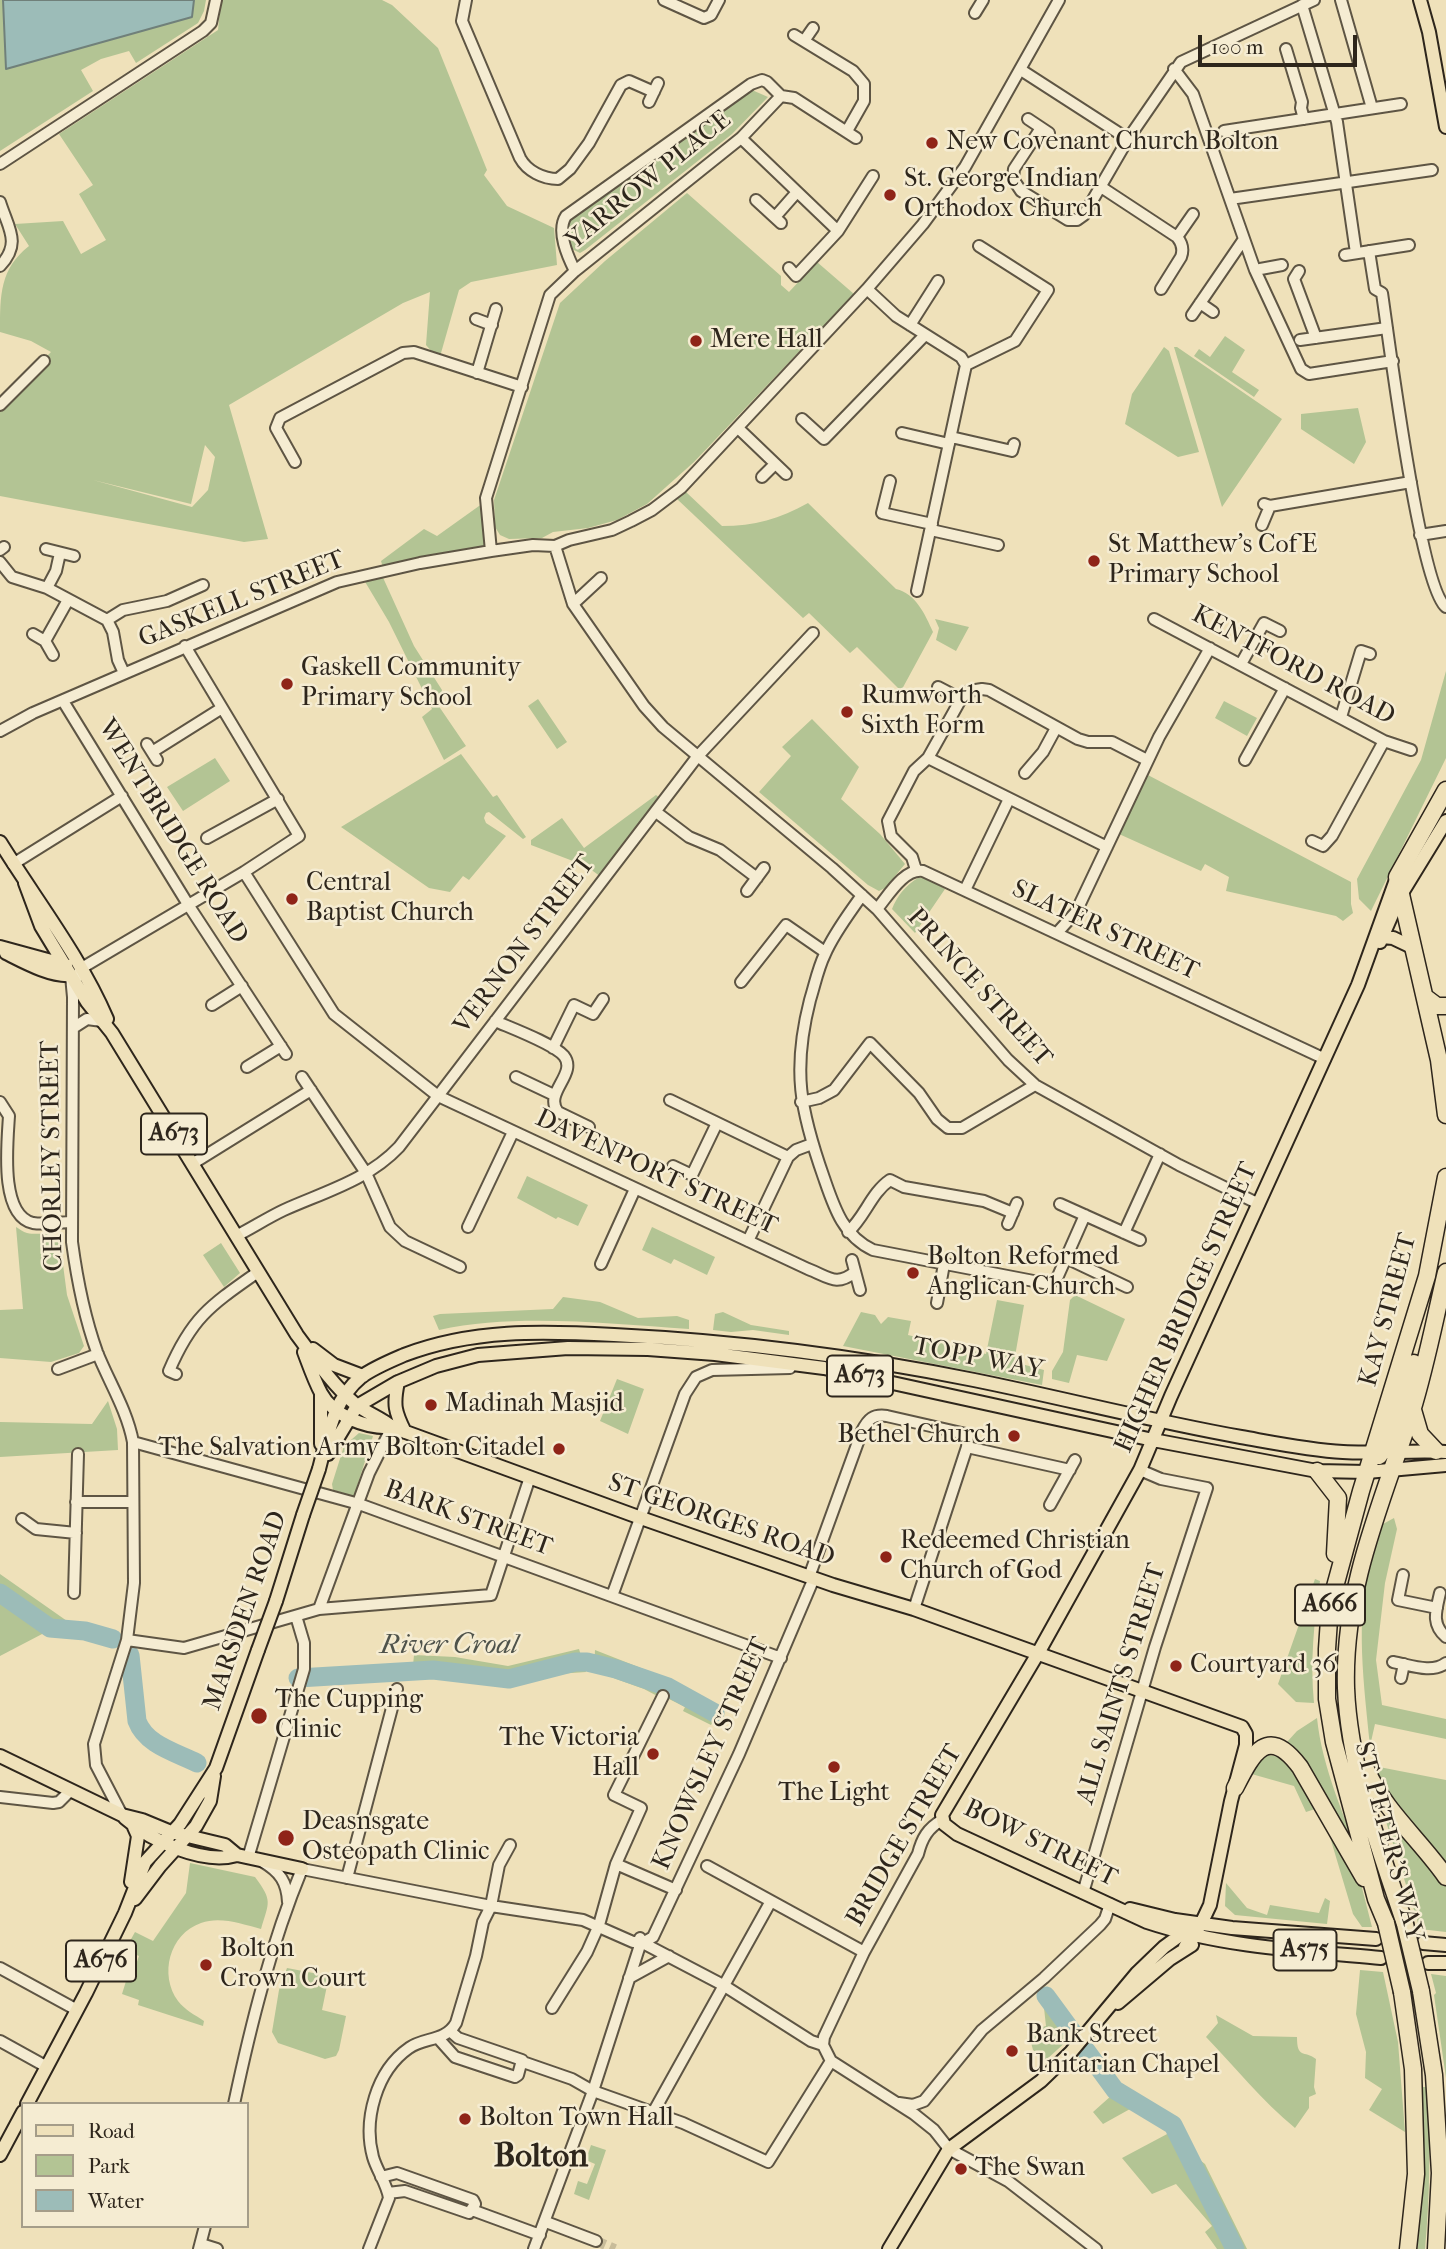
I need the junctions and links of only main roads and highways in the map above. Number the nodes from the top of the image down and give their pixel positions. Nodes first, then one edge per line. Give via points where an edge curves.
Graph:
1 (1420, 0) edge
2 (1446, 127) edge
3 (1446, 778) edge
4 (1446, 790) edge
5 (1446, 821) edge
6 (0, 842) edge
7 (1401, 869) junction
8 (1401, 896) junction
9 (1382, 937) junction
10 (1412, 947) junction
11 (0, 948) edge
12 (1363, 973) junction
13 (73, 978) junction
14 (1425, 997) junction
15 (1446, 1006) edge
16 (112, 1033) junction
17 (1446, 1115) edge
18 (1446, 1177) edge
19 (1446, 1271) edge
20 (297, 1335) junction
21 (363, 1376) junction
22 (397, 1382) junction
23 (344, 1393) junction
24 (321, 1395) junction
25 (357, 1406) junction
26 (1413, 1408) junction
27 (337, 1409) junction
28 (349, 1418) junction
29 (1160, 1421) junction
30 (392, 1427) junction
31 (405, 1432) junction
32 (1153, 1440) junction
33 (1441, 1451) edge
34 (1384, 1453) junction
35 (1446, 1465) edge
36 (319, 1469) junction
37 (1392, 1470) junction
38 (1317, 1471) junction
39 (1367, 1472) junction
40 (1330, 1605) junction
41 (1037, 1655) junction
42 (1346, 1688) junction
43 (0, 1756) edge
44 (216, 1768) junction
45 (1235, 1788) junction
46 (122, 1815) junction
47 (942, 1820) joint
48 (134, 1826) junction
49 (171, 1832) junction
50 (187, 1836) junction
51 (160, 1843) junction
52 (176, 1849) junction
53 (243, 1857) junction
54 (302, 1869) road end
55 (1446, 1877) edge
56 (1376, 1899) junction
57 (1210, 1905) junction
58 (1115, 1906) junction
59 (125, 1913) junction
60 (1175, 1920) junction
61 (1147, 1922) junction
62 (1232, 1928) junction
63 (1193, 1930) junction
64 (1376, 1939) dead end
65 (1211, 1940) junction
66 (1423, 1942) dead end
67 (1446, 1945) edge
68 (1185, 1947) junction
69 (1152, 1958) junction
70 (1381, 1958) dead end
71 (1428, 1963) dead end
72 (1446, 1963) edge
73 (1102, 2016) junction
74 (28, 2102) edge
75 (21, 2119) edge
76 (16, 2137) edge
77 (0, 2155) edge
78 (889, 2249) edge
79 (1408, 2249) edge
80 (1436, 2249) edge

1 - 2 main road
3 - 7 main road, HIGHER BRIDGE STREET
4 - 7 highway
5 - 8 main road, HIGHER BRIDGE STREET
6 - 13 main road via 54,926
7 - 8 highway
7 - 12 main road, HIGHER BRIDGE STREET
8 - 9 main road, HIGHER BRIDGE STREET
8 - 10 highway
9 - 10 main road
9 - 12 main road, HIGHER BRIDGE STREET
10 - 14 highway
11 - 13 main road via 22,961
12 - 29 main road, HIGHER BRIDGE STREET
13 - 16 main road, ST GEORGES ROAD / A673
13 - 16 main road, ST GEORGES ROAD / A673 via 98,999
14 - 15 highway via 1437,1006
14 - 17 highway
16 - 20 main road, ST GEORGES ROAD / A673
18 - 34 highway, KAY STREET / A666
19 - 26 highway, KAY STREET / A666
19 - 34 highway, A666
20 - 21 main road, A673 via 334,1365
20 - 23 main road, ST GEORGES ROAD / A673
20 - 24 main road, ST GEORGES ROAD / A673
21 - 23 main road, TOPP WAY / A673
21 - 29 main road, TOPP WAY / A673 via 436,1343 476,1336 578,1333 683,1338 906,1368
22 - 25 main road, TOPP WAY / A673
22 - 31 main road via 395,1413
22 - 32 main road, TOPP WAY / A673 via 478,1355 568,1348 715,1354 824,1368
23 - 25 main road, ST GEORGES ROAD / A673
23 - 27 main road, MARSDEN ROAD / A673
24 - 27 main road, ST GEORGES ROAD / A673
24 - 36 main road
25 - 28 main road, MARSDEN ROAD / A673
25 - 30 main road, ST GEORGES ROAD
26 - 33 highway via 1420,1434
26 - 34 highway, KAY STREET / A666
27 - 28 main road, ST GEORGES ROAD
27 - 36 main road, MARSDEN ROAD
28 - 30 main road, ST GEORGES ROAD via 378,1428
28 - 36 main road, MARSDEN ROAD
29 - 32 main road, HIGHER BRIDGE STREET
29 - 34 main road, TOPP WAY / A673 via 1312,1448
30 - 31 main road, ST GEORGES ROAD
31 - 41 main road, ST GEORGES ROAD
32 - 38 main road, TOPP WAY / A673
32 - 41 main road, HIGHER BRIDGE STREET
33 - 34 main road, TOPP WAY / A673
34 - 37 highway, ST. PETER'S WAY / A666
34 - 39 highway, ST. PETER'S WAY / A666
35 - 37 main road, TOPP WAY / A673
36 - 44 main road, MARSDEN ROAD / A676, bridge
37 - 39 main road, TOPP WAY / A673
37 - 42 highway, ST. PETER'S WAY / A666 via 1362,1559 1351,1611
38 - 39 main road, TOPP WAY / A673
38 - 40 highway via 1338,1498
39 - 40 highway, ST. PETER'S WAY / A666
40 - 56 highway, ST. PETER'S WAY / A666 via 1327,1699
41 - 45 main road, ST GEORGES ROAD via 1242,1727 1247,1737
41 - 47 main road, BRIDGE STREET via 946,1804
42 - 55 highway, A666 via 1358,1749 1375,1788
42 - 80 highway, ST. PETER'S WAY / A666, bridge via 1353,1752 1422,1991 1439,2159
43 - 46 main road
44 - 49 main road, MARSDEN ROAD / A676
44 - 50 main road, MARSDEN ROAD / A676 via 207,1808
45 - 56 highway, A666 via 1255,1752 1272,1746 1286,1752 1300,1767
45 - 57 main road
46 - 48 main road
46 - 49 main road
47 - 58 main road, BOW STREET via 957,1834
48 - 51 main road
48 - 59 main road via 138,1836
49 - 50 main road
49 - 51 main road, MARSDEN ROAD / A676
50 - 52 main road, MARSDEN ROAD / A676
50 - 53 main road via 225,1845
51 - 52 main road
51 - 59 main road, A676 via 145,1862
52 - 53 main road
52 - 59 main road, A676
53 - 54 main road
56 - 79 highway, ST. PETER'S WAY / A666, bridge via 1402,1992 1413,2069 1416,2174
57 - 62 main road
57 - 63 main road
58 - 60 main road, BOW STREET
58 - 61 main road, BOW STREET
59 - 74 main road, A676
60 - 63 main road
60 - 63 main road, BOW STREET
61 - 63 main road, BOW STREET
61 - 69 main road via 1157,1938
62 - 63 main road, A575
62 - 64 main road, A575
63 - 65 main road, BOW STREET
63 - 68 main road
63 - 69 main road, A575
65 - 68 main road, A575
65 - 70 main road, A575
66 - 67 main road
68 - 73 main road, A575
69 - 73 main road, A575
71 - 72 main road
73 - 78 main road, A575 via 1041,2081 949,2149
75 - 76 main road
76 - 77 main road

